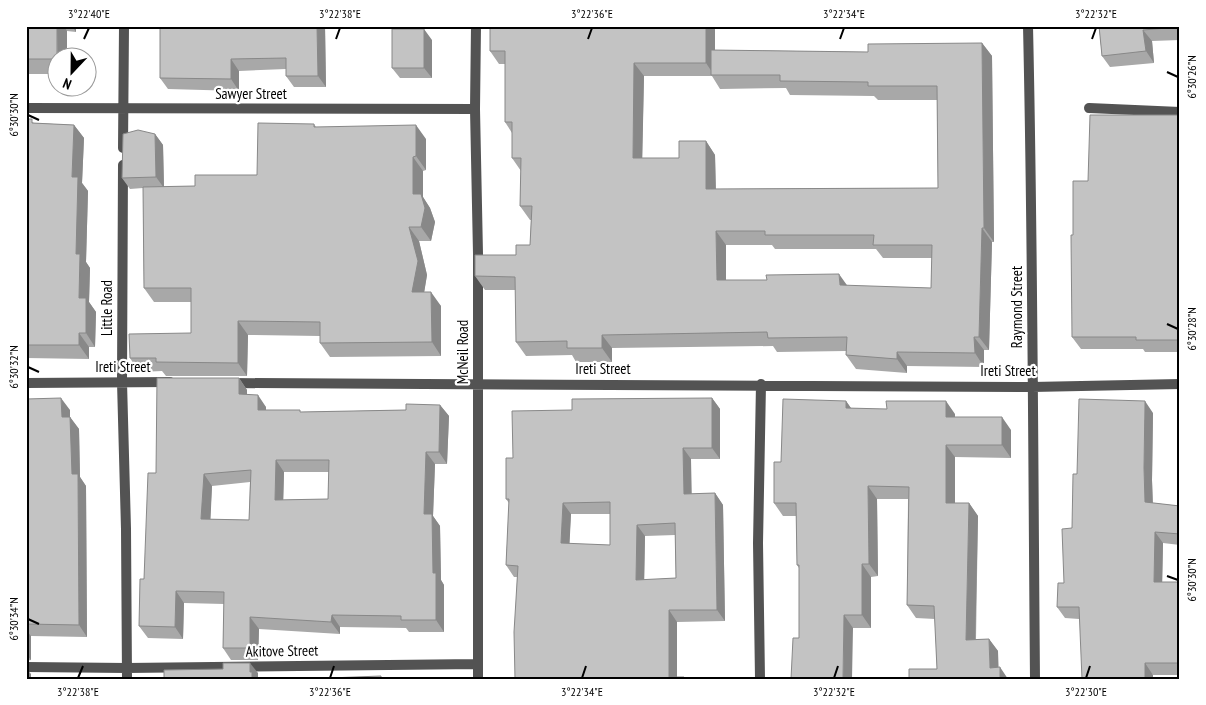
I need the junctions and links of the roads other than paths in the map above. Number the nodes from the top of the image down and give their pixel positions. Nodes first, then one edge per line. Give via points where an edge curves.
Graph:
1 (124, 26) edge
2 (476, 26) edge
3 (1028, 26) edge
4 (26, 108) edge
5 (123, 108) junction
6 (1089, 108) dead end
7 (475, 109) junction
8 (1180, 112) edge
9 (122, 382) junction
10 (182, 382) edge
11 (26, 383) edge
12 (221, 383) edge
13 (478, 384) junction
14 (760, 384) junction
15 (1180, 384) edge
16 (1032, 387) junction
17 (478, 664) junction
18 (26, 667) edge
19 (127, 668) junction
20 (127, 679) edge
21 (478, 679) edge
22 (760, 679) edge
23 (1034, 679) edge

1 - 5 street, Little Road
2 - 7 street, McNeil Road
3 - 16 street, Raymond Street
4 - 5 street, Sawyer Street
5 - 7 street, Sawyer Street
5 - 9 street, Little Road
6 - 8 street
7 - 13 street, McNeil Road
9 - 10 street, Ireti Street
9 - 11 street, Ireti Street
9 - 19 street, Little Road
12 - 13 street, Ireti Street
13 - 14 street, Ireti Street
13 - 17 street, McNeil Road
14 - 16 street, Ireti Street
14 - 22 street
15 - 16 street, Ireti Street
16 - 23 street, Raymond Street
17 - 19 street, Akitove Street
17 - 21 street, McNeil Road
18 - 19 street, Akitove Street
19 - 20 street, Little Road

